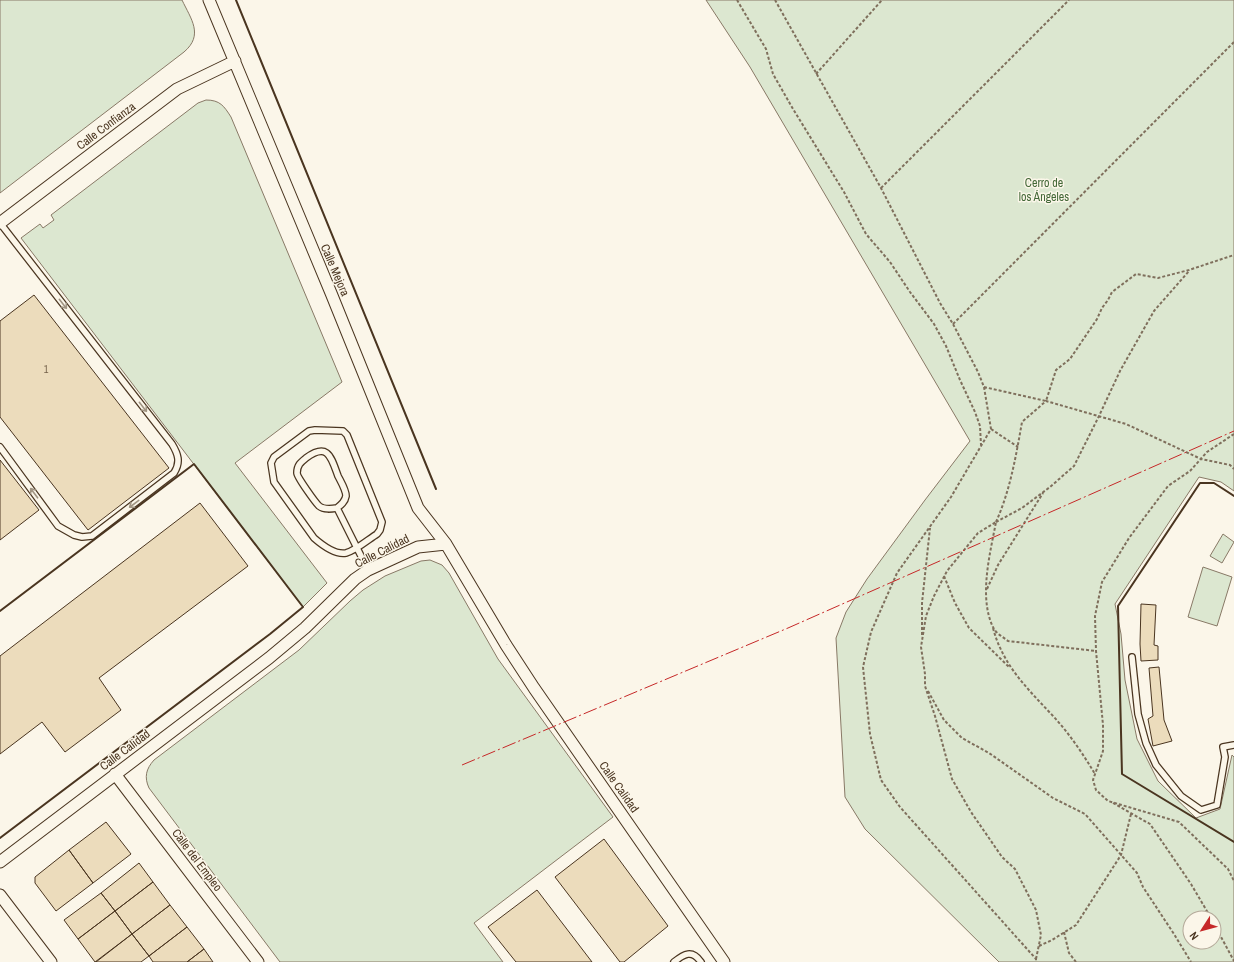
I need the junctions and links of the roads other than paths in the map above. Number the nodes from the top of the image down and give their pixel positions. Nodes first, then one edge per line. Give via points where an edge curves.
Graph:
1 (209, 0) edge
2 (235, 61) junction
3 (0, 223) edge
4 (0, 447) edge
5 (337, 508) junction
6 (446, 544) junction
7 (356, 547) junction
8 (368, 570) junction
9 (1132, 657) dead end
10 (1234, 745) edge
11 (115, 774) junction
12 (0, 862) edge
13 (0, 895) edge
14 (51, 962) edge
15 (258, 962) edge
16 (674, 962) edge
17 (701, 962) edge
18 (724, 962) edge

1 - 2 street, Calle Mejora
2 - 3 street, Calle Confianza via 177,89
2 - 6 street, Calle Mejora via 418,508
3 -> 4 lane via 172,444 179,460 174,473 92,536 82,537 58,526
5 - 5 lane via 344,503 346,496 332,458 319,450 299,464 297,476 319,506
5 - 7 lane
6 - 8 street, Calle Calidad via 418,547
6 - 18 street, Calle Calidad via 534,688
7 - 7 lane via 377,534 382,522 347,435 343,431 309,431 274,458 271,463 274,482 321,544 346,553
7 - 8 lane
8 - 11 street, Calle Calidad via 269,658
9 - 10 lane via 1138,714 1146,743 1156,765 1181,796 1201,810 1217,805 1225,757 1223,747
11 - 12 street, Calle Calidad
11 - 15 street, Calle del Empleo
13 - 14 street
16 - 17 lane via 684,954 690,954

